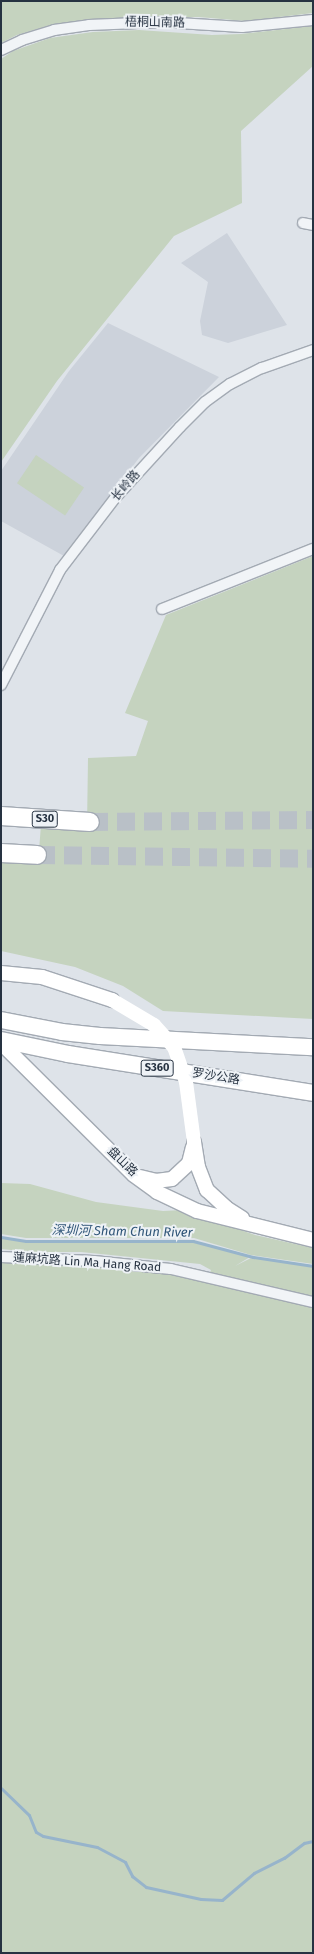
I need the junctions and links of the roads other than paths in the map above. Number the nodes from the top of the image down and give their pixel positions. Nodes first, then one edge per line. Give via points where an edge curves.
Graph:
1 (313, 20) edge
2 (1, 50) edge
3 (313, 350) edge
4 (313, 549) edge
5 (162, 609) dead end
6 (1, 685) edge
7 (1, 816) edge
8 (90, 822) tunnel mouth
9 (1, 853) edge
10 (37, 855) tunnel mouth
11 (6, 973) edge
12 (1, 1020) edge
13 (1, 1041) edge
14 (313, 1047) edge
15 (313, 1092) edge
16 (194, 1142) junction
17 (134, 1175) junction
18 (274, 1230) junction
19 (313, 1240) edge
20 (1, 1257) edge
21 (313, 1302) edge

1 - 2 street, 梧桐山南路 via 242,27 162,22 89,25 54,30
3 - 6 street, 长岭路 via 262,368 230,384 204,402 180,427 115,498 60,570
4 - 5 street
7 - 8 highway, S30
9 - 10 highway
11 - 16 main road, 盘山路, bridge via 48,979 112,1000 143,1016 165,1035 174,1047 186,1082
12 - 14 main road via 62,1032 100,1036
13 - 15 main road, 罗沙公路 / S360 via 68,1054
13 - 17 main road, 盘山路
16 - 17 main road via 189,1163 172,1179 156,1182
16 - 18 main road, 盘山路 via 202,1180 215,1199 238,1216
17 - 18 main road, 盘山路 via 157,1192 183,1206
18 - 19 main road, 盘山路
20 - 21 street, 蓮麻坑路 Lin Ma Hang Road via 94,1261 171,1269

